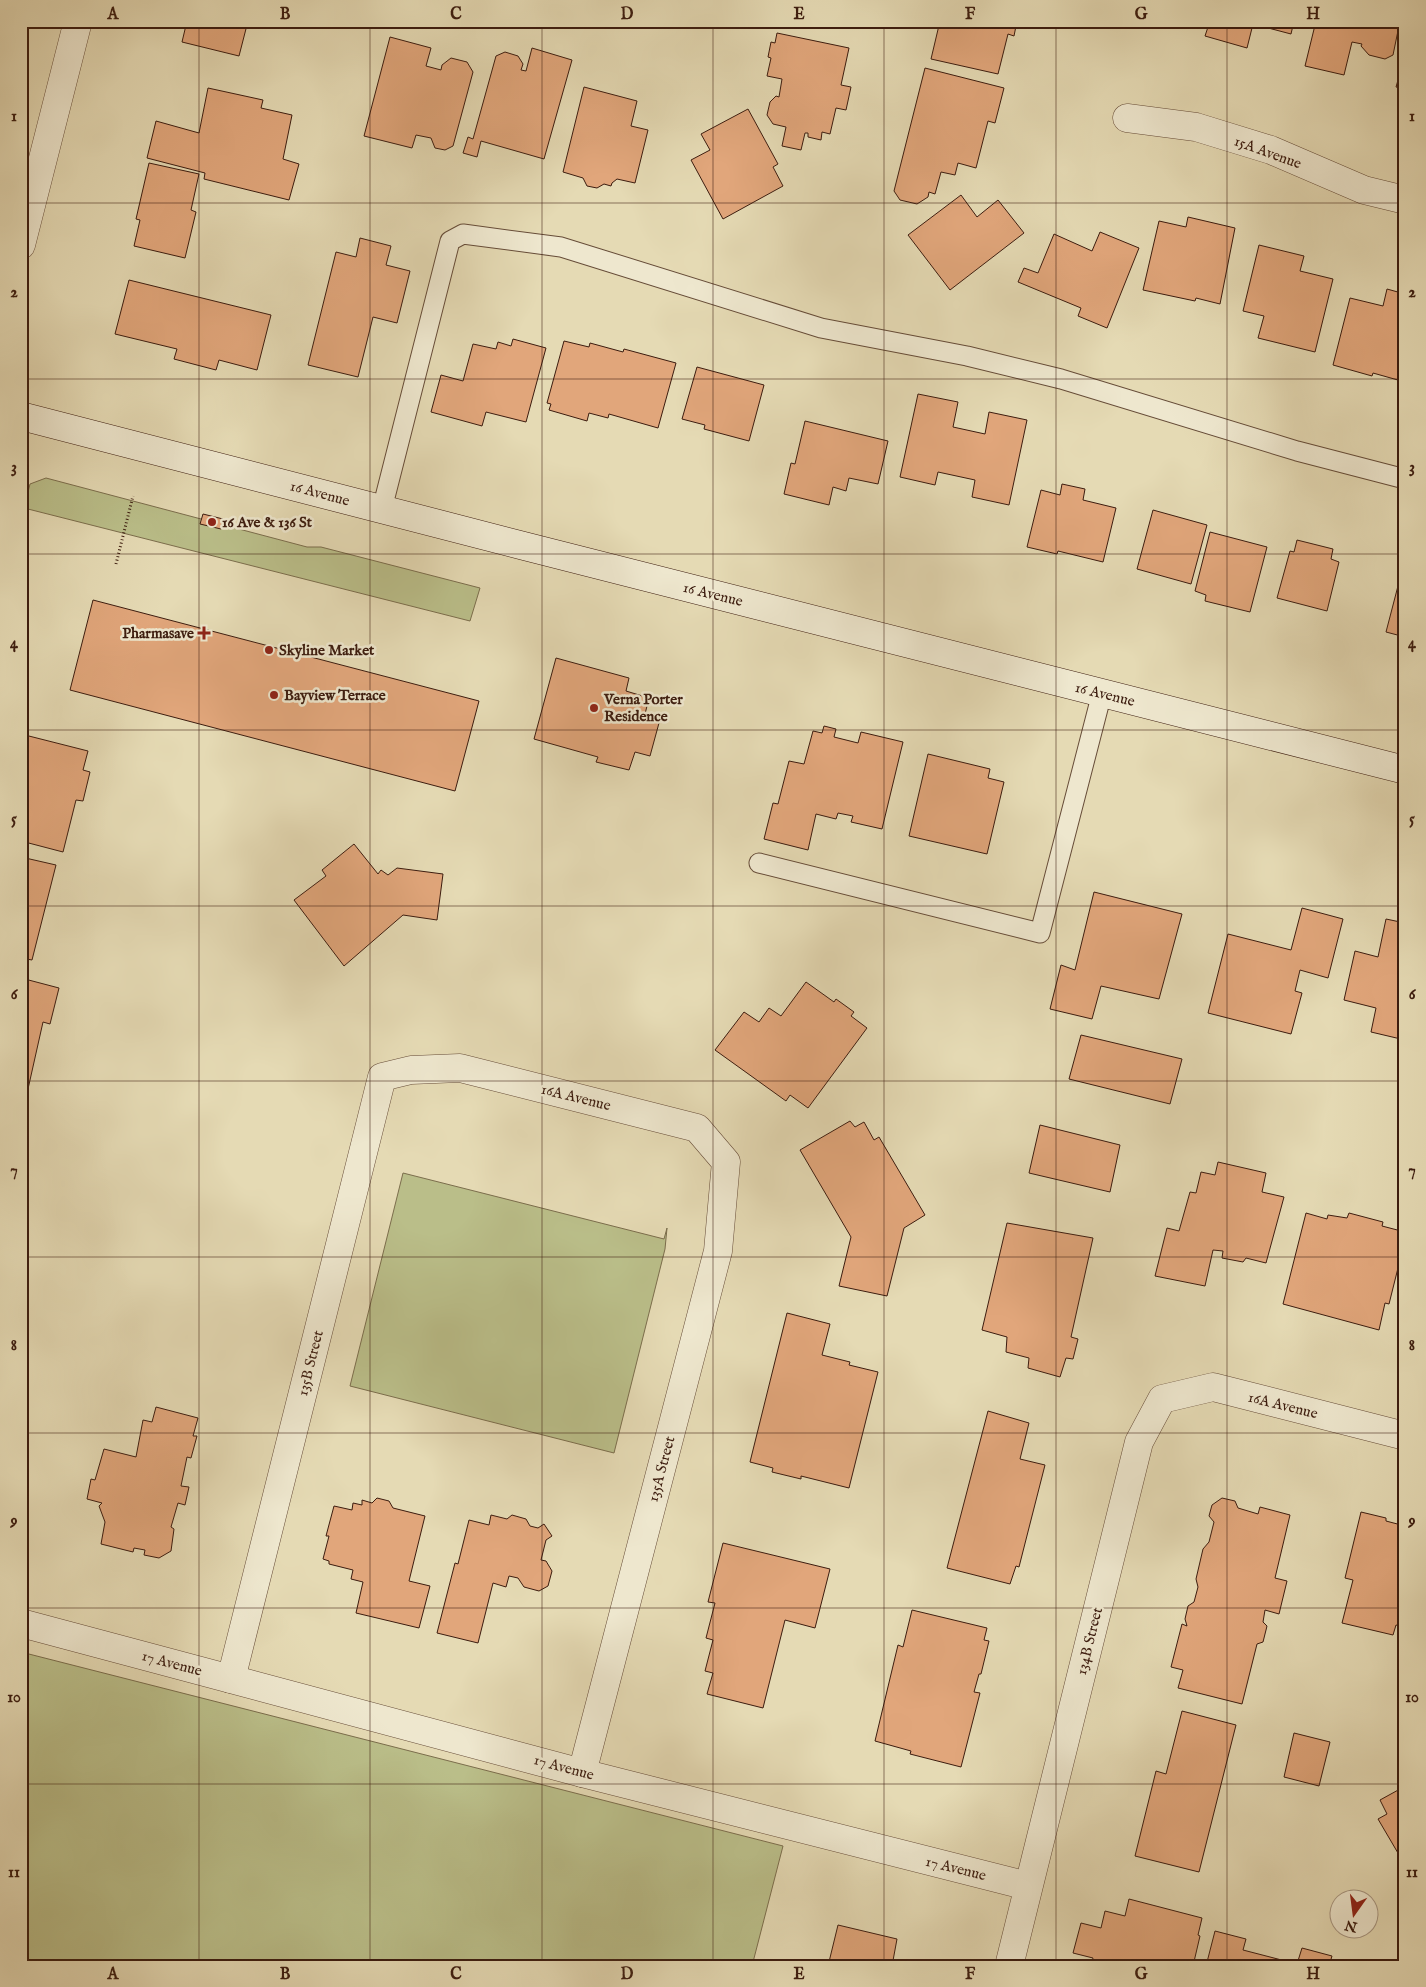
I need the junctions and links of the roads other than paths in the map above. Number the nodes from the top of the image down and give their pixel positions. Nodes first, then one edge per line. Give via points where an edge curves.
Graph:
1 (78, 21) edge
2 (1127, 118) dead end
3 (1405, 200) edge
4 (21, 245) edge
5 (21, 416) edge
6 (1405, 479) edge
7 (382, 509) junction
8 (1102, 693) junction
9 (1405, 770) edge
10 (759, 863) dead end
11 (411, 1070) joint
12 (726, 1162) joint
13 (1162, 1400) joint
14 (1405, 1436) edge
15 (21, 1622) edge
16 (231, 1679) junction
17 (582, 1773) junction
18 (1028, 1886) junction
19 (1008, 1966) edge

1 - 4 street
2 - 3 street, 15A Avenue via 1196,127 1271,150 1364,190
5 - 7 street, 16 Avenue
6 - 7 lane via 1297,451 1062,379 967,356 820,328 561,247 463,234 450,241
7 - 8 street, 16 Avenue
8 - 9 street, 16 Avenue
8 - 10 lane via 1040,933
11 - 12 street, 16A Avenue via 460,1068 697,1128
11 - 16 street, 135B Street via 382,1077
12 - 17 street, 135A Street via 718,1251
13 - 14 street, 16A Avenue via 1213,1387
13 - 18 street, 134B Street via 1139,1442
15 - 16 street, 17 Avenue
16 - 17 street, 17 Avenue
17 - 18 street, 17 Avenue
18 - 19 street

